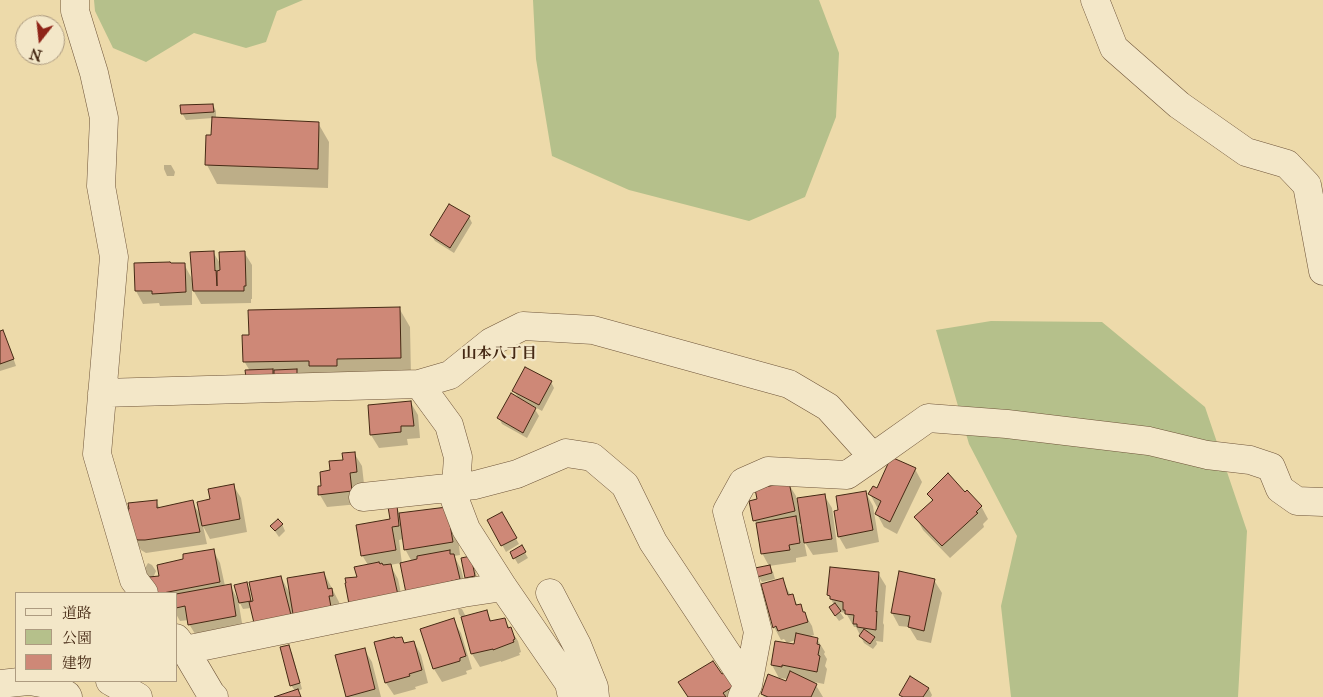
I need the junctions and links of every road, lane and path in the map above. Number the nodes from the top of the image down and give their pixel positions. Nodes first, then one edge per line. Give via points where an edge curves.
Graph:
1 (75, 0) edge
2 (1095, 0) edge
3 (1323, 271) edge
4 (419, 384) junction
5 (102, 393) junction
6 (873, 457) junction
7 (456, 486) junction
8 (363, 497) dead end
9 (1323, 502) edge
10 (503, 587) junction
11 (143, 592) edge
12 (550, 592) dead end
13 (181, 644) edge
14 (19, 682) edge
15 (35, 682) edge
16 (112, 682) edge
17 (0, 684) edge
18 (70, 691) edge
19 (745, 691) edge
20 (207, 695) edge
21 (138, 697) edge
22 (572, 697) edge
23 (595, 697) edge

1 - 5 street via 104,118 101,186 114,257
2 - 3 street via 1114,48 1180,105 1246,152 1286,164 1308,185
4 - 5 street
4 - 6 street via 450,375 491,342 523,326 593,330 788,384 828,407
4 - 7 street via 450,425 458,458
5 - 11 street via 97,454 134,580
6 - 9 street via 928,418 1007,424 1149,441 1208,455 1250,460 1271,468 1280,489 1297,501
6 - 19 street via 846,475 768,471 743,482 727,511 758,632
7 - 8 street
7 - 10 street via 455,500 466,529
7 - 19 street via 517,474 566,453 592,457 625,485 653,542
10 - 13 street
10 - 22 street via 569,683
12 - 23 street via 577,644
13 - 20 street
14 - 17 street
15 - 18 street
16 - 21 street

